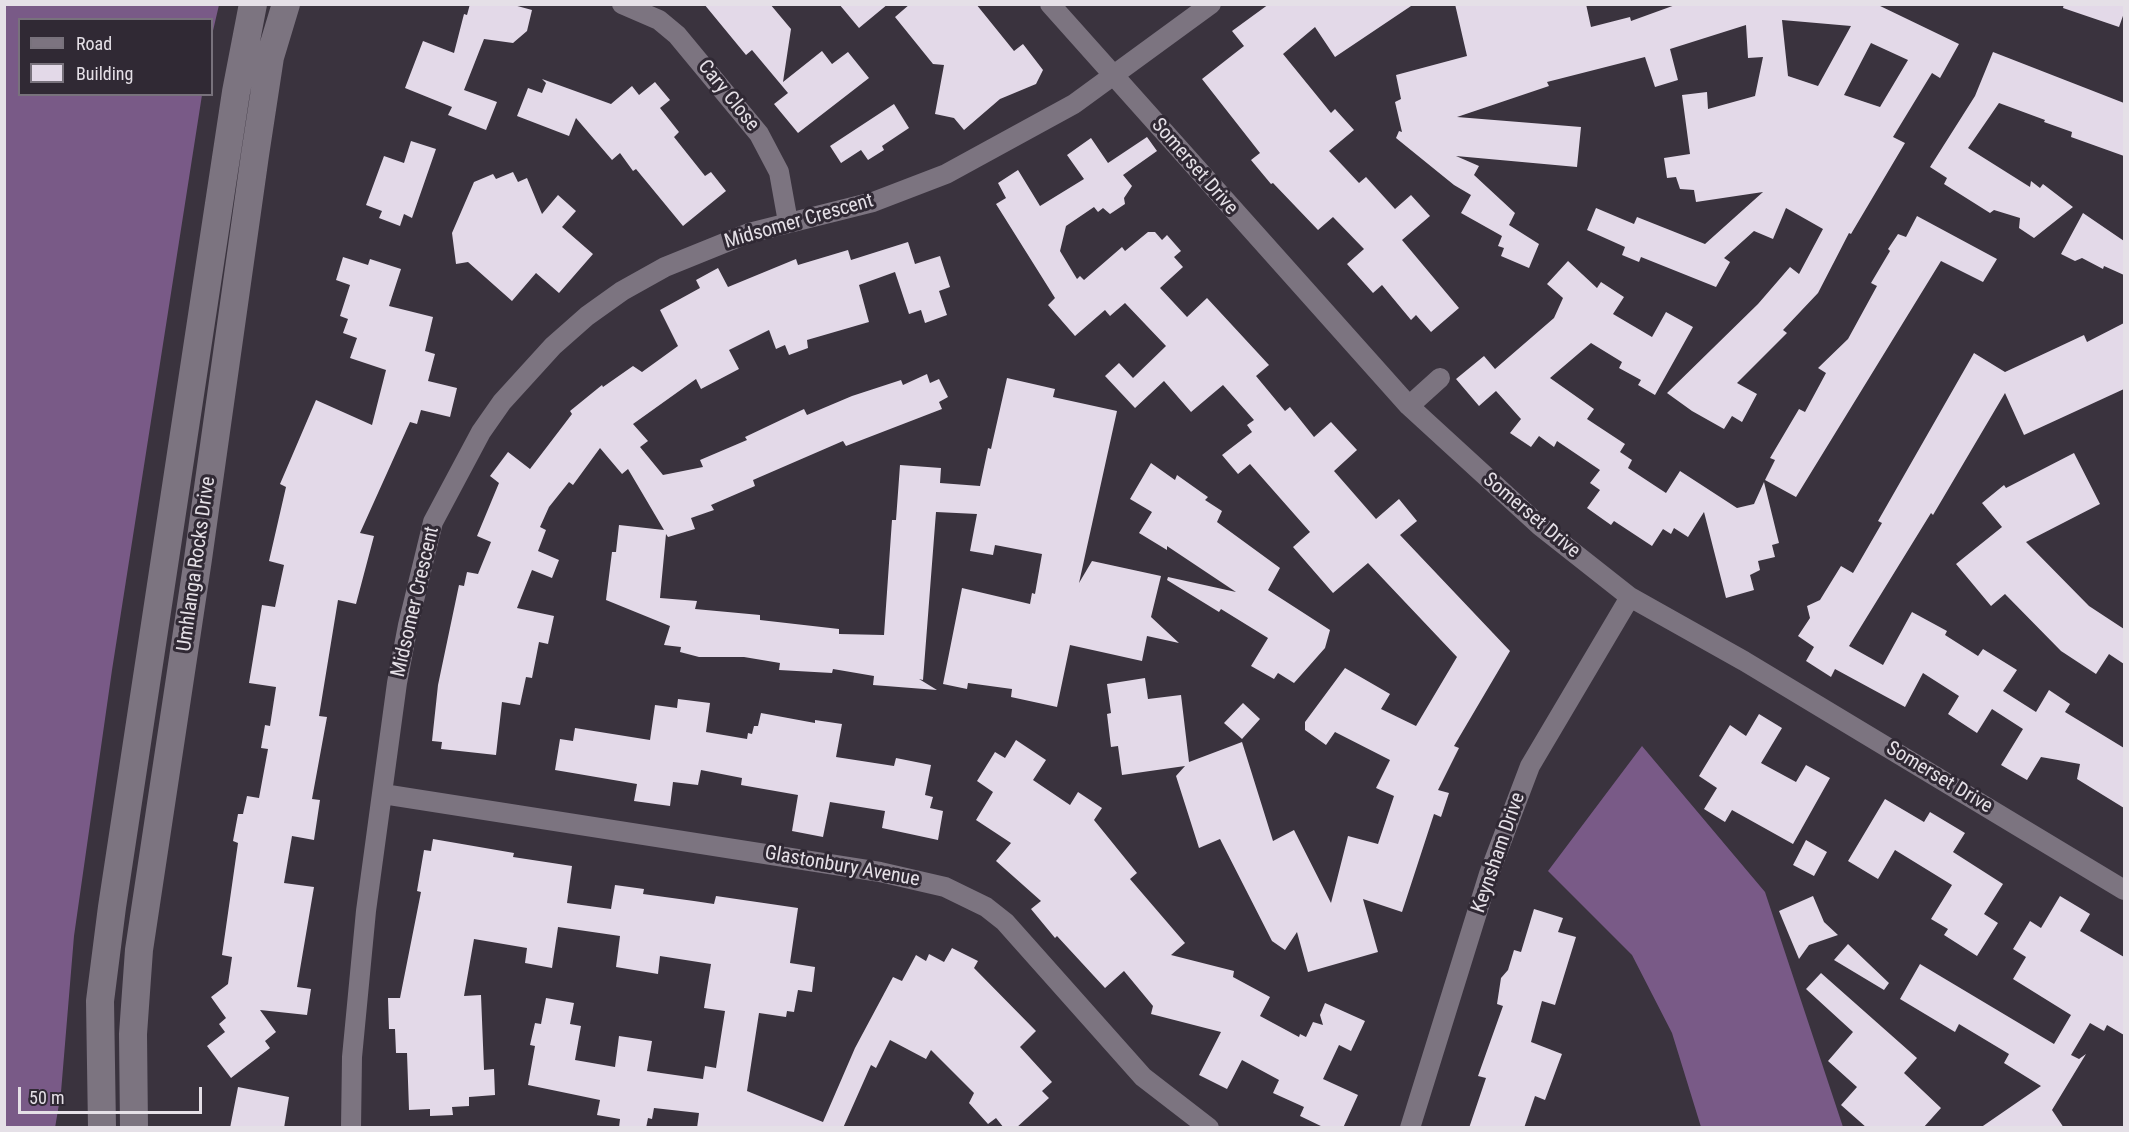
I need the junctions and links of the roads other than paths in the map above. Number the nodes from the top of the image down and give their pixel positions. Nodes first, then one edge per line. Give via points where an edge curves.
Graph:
1 (253, 4) edge
2 (286, 4) edge
3 (622, 4) edge
4 (1050, 4) edge
5 (1211, 4) edge
6 (1115, 77) junction
7 (788, 222) junction
8 (1440, 378) dead end
9 (1409, 406) junction
10 (1630, 597) junction
11 (383, 794) junction
12 (2124, 890) edge
13 (1209, 1127) edge
14 (102, 1128) edge
15 (134, 1128) edge
16 (351, 1128) edge
17 (1410, 1128) edge

1 - 14 main road, Umhlanga Rocks Drive via 236,92 111,919 100,1001
2 - 15 main road, Umhlanga Rocks Drive via 270,57 139,950 133,1034
3 - 7 street, Cary Close via 659,20 677,35 759,134 779,172
4 - 6 street, Somerset Drive
5 - 6 street, Midsomer Crescent
6 - 7 street, Midsomer Crescent via 1033,128 923,184 873,202
6 - 9 street, Somerset Drive
7 - 11 street, Midsomer Crescent via 724,242 664,267 622,291 553,346 486,424 437,513 421,565 397,683
8 - 9 street
9 - 10 street, Somerset Drive via 1513,504
10 - 12 street, Somerset Drive via 1744,661
10 - 17 street, Keynsham Drive via 1530,766 1489,874
11 - 13 street, Glastonbury Avenue via 880,872 945,887 986,907 1005,922 1143,1077
11 - 16 street, Midsomer Crescent via 357,994

